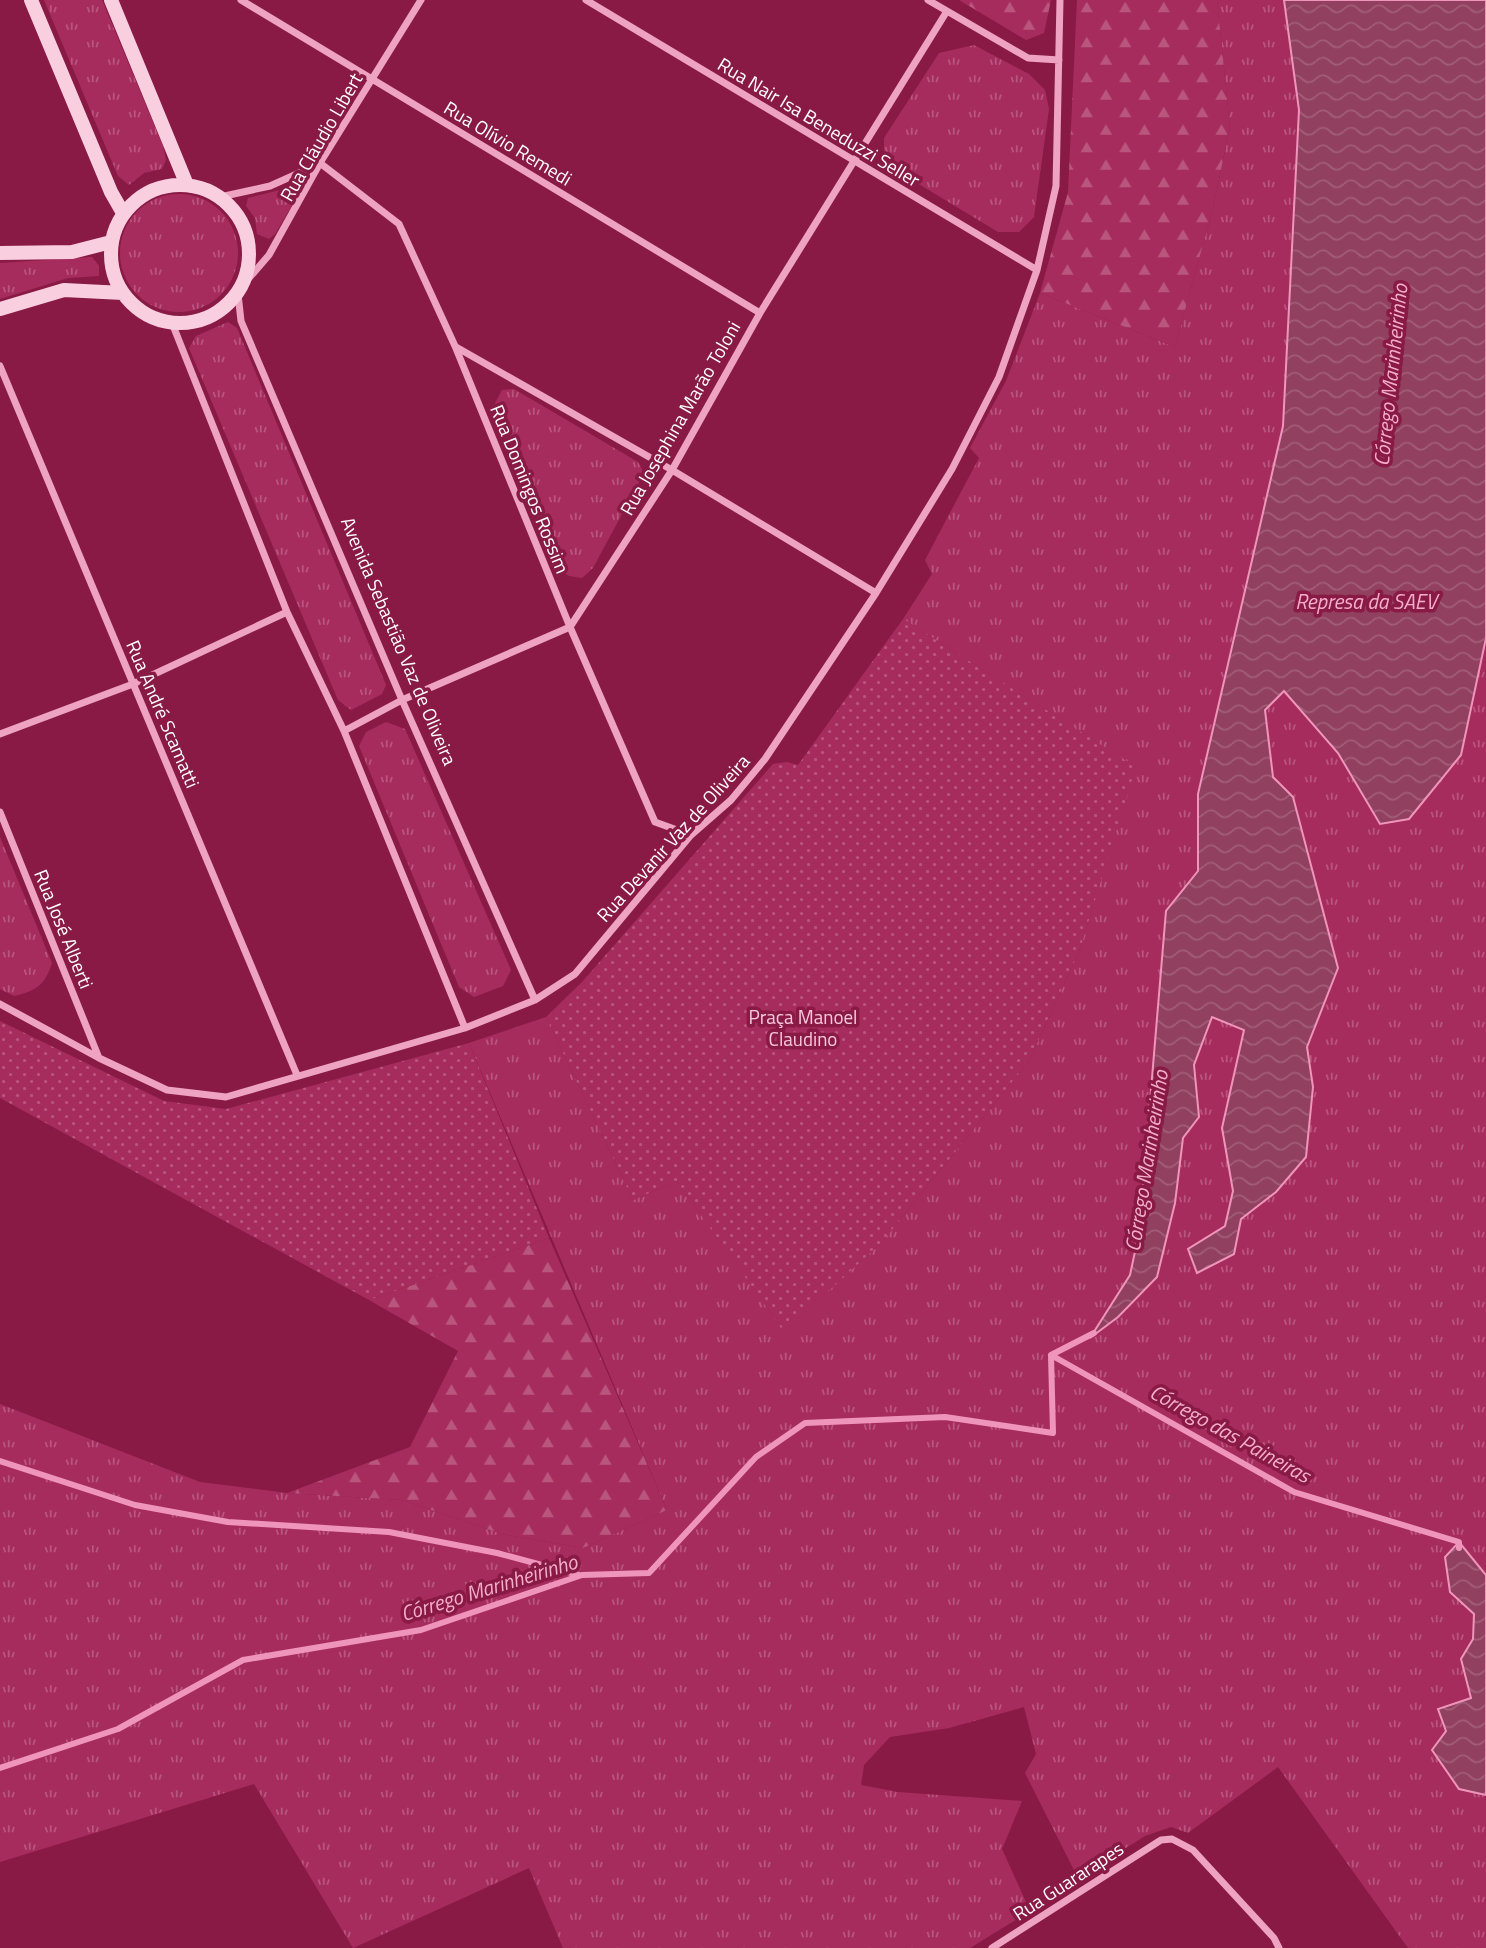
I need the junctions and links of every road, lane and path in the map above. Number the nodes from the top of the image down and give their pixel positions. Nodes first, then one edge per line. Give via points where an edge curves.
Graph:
1 (31, 0) edge
2 (111, 0) edge
3 (241, 0) edge
4 (421, 0) edge
5 (586, 0) edge
6 (928, 0) edge
7 (1060, 0) edge
8 (947, 11) junction
9 (1059, 60) junction
10 (372, 80) junction
11 (856, 162) junction
12 (320, 163) junction
13 (187, 185) junction
14 (220, 197) junction
15 (123, 213) junction
16 (111, 242) junction
17 (0, 253) edge
18 (1037, 270) junction
19 (240, 290) junction
20 (123, 293) junction
21 (0, 309) edge
22 (760, 313) junction
23 (172, 323) junction
24 (455, 346) junction
25 (0, 366) edge
26 (672, 470) junction
27 (876, 593) junction
28 (287, 612) junction
29 (569, 627) junction
30 (133, 684) junction
31 (402, 700) junction
32 (344, 731) junction
33 (0, 734) edge
34 (0, 812) edge
35 (691, 835) junction
36 (535, 1000) junction
37 (0, 1004) edge
38 (465, 1028) junction
39 (99, 1058) junction
40 (297, 1075) junction
41 (992, 1948) edge
42 (1279, 1948) edge

1 - 15 street
2 - 13 street
3 - 10 street, Rua Olívio Remedi
4 - 10 street, Rua Cláudio Libert
5 - 11 street, Rua Nair Isa Beneduzzi Seller
6 - 8 street
7 - 9 street, Rua Devanir Vaz de Oliveira
8 - 9 street via 1028,58
8 - 11 street, Rua Josephina Marão Toloni
9 - 18 street, Rua Devanir Vaz de Oliveira via 1056,186
10 - 12 street, Rua Cláudio Libert
10 - 22 street, Rua Olívio Remedi
11 - 18 street, Rua Nair Isa Beneduzzi Seller
11 - 22 street, Rua Josephina Marão Toloni
12 - 14 street via 270,186
12 - 19 street, Rua Cláudio Libert via 269,255
12 - 24 street, Rua Domingos Rossim via 400,225
13 - 14 street
13 - 15 street via 163,186 141,196
14 - 19 street via 237,214 248,237 250,261
15 - 16 street
16 - 17 street via 72,252
16 - 20 street via 115,277
18 - 27 street, Rua Devanir Vaz de Oliveira via 999,377 953,469
19 - 23 street via 220,312 197,322
19 - 31 street, Avenida Sebastião Vaz de Oliveira via 241,321
20 - 21 street via 64,290
20 - 23 street via 144,313
22 - 26 street, Rua Josephina Marão Toloni
23 - 28 street
24 - 26 street
24 - 29 street, Rua Domingos Rossim
25 - 30 street, Rua André Scamatti
26 - 27 street
26 - 29 street, Rua Josephina Marão Toloni
27 - 35 street, Rua Devanir Vaz de Oliveira via 765,759 731,800
28 - 30 street
28 - 32 street
29 - 31 street
29 - 35 street, Rua Domingos Rossim via 654,822
30 - 33 street
30 - 40 street, Rua André Scamatti
31 - 32 street
31 - 36 street, Avenida Sebastião Vaz de Oliveira
32 - 38 street
34 - 39 street, Rua José Alberti
35 - 36 street, Rua Devanir Vaz de Oliveira via 575,974
36 - 38 street, Rua Devanir Vaz de Oliveira
37 - 39 street, Rua Devanir Vaz de Oliveira
38 - 40 street, Rua Devanir Vaz de Oliveira
39 - 40 street, Rua Devanir Vaz de Oliveira via 167,1090 226,1097
41 - 42 street, Rua Guararapes via 1161,1840 1172,1839 1193,1850

